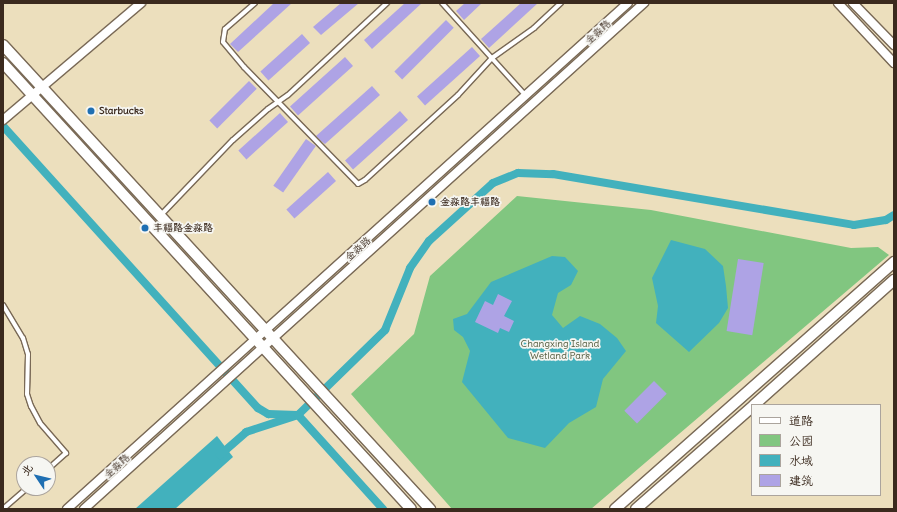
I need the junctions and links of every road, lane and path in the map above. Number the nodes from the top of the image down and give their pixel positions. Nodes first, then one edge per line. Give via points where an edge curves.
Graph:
1 (141, 3) edge
2 (255, 3) edge
3 (387, 3) edge
4 (442, 3) edge
5 (561, 3) edge
6 (628, 3) edge
7 (644, 3) edge
8 (838, 3) edge
9 (853, 3) edge
10 (3, 45) edge
11 (894, 45) edge
12 (492, 58) junction
13 (3, 63) edge
14 (894, 63) edge
15 (42, 87) junction
16 (32, 95) junction
17 (525, 95) junction
18 (278, 102) junction
19 (5, 118) edge
20 (160, 216) junction
21 (894, 262) edge
22 (894, 280) edge
23 (3, 305) edge
24 (264, 329) junction
25 (256, 337) junction
26 (273, 339) junction
27 (265, 348) junction
28 (755, 404) edge
29 (751, 408) edge
30 (56, 462) edge
31 (18, 496) edge
32 (3, 509) edge
33 (67, 509) edge
34 (84, 509) edge
35 (411, 509) edge
36 (430, 509) edge
37 (615, 509) edge
38 (636, 509) edge

1 - 15 street
2 - 18 lane via 225,29 223,42
3 - 18 lane
4 - 12 lane
5 - 12 lane via 534,28
6 - 17 street, 金淼路
7 - 26 street, 金淼路
8 - 14 street
9 - 11 street
10 - 15 street
12 - 17 lane
12 - 18 lane via 458,96 358,184
13 - 16 street
15 - 16 street
15 - 20 street
16 - 19 street
16 - 25 street
17 - 24 street, 金淼路
18 - 20 lane via 233,140
20 - 24 street
21 - 37 street
22 - 28 street
23 - 30 lane via 23,338 28,354 27,394 30,406 66,453
24 - 25 street, 金淼路
24 - 26 street
25 - 27 street
25 - 33 street, 金淼路
26 - 27 street, 金淼路
26 - 36 street
27 - 34 street, 金淼路
27 - 35 street
29 - 38 street
31 - 32 lane

